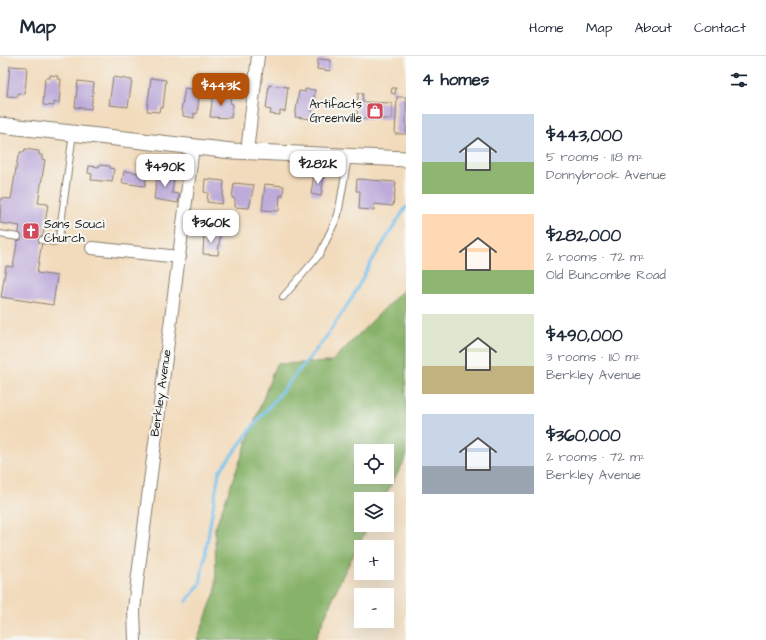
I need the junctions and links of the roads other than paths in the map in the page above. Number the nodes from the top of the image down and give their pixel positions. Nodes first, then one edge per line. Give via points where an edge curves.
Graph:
1 (258, 56) edge
2 (0, 125) edge
3 (72, 133) junction
4 (193, 147) junction
5 (246, 152) junction
6 (348, 157) junction
7 (406, 159) edge
8 (0, 234) edge
9 (18, 237) dead end
10 (42, 240) dead end
11 (92, 248) dead end
12 (180, 257) junction
13 (283, 297) dead end
14 (135, 640) edge

1 - 5 street
2 - 3 street
3 - 4 street
3 - 10 lane via 60,238 54,242
4 - 5 street
4 - 12 street, Berkley Avenue
5 - 6 street
6 - 7 street
6 - 13 lane via 338,214 320,254
8 - 9 lane
11 - 12 street
12 - 14 street, Berkley Avenue via 137,583 134,610

